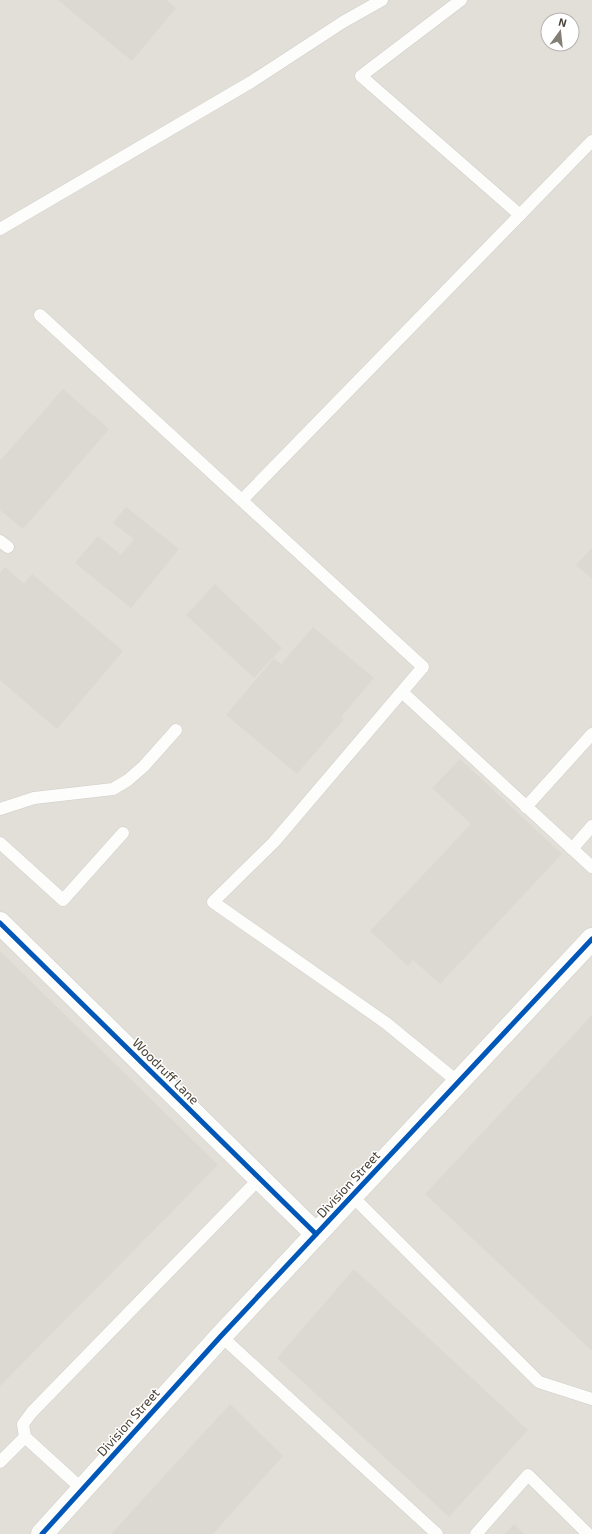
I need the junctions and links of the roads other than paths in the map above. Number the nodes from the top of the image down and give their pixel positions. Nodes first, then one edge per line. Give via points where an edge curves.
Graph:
1 (382, 0) edge
2 (461, 0) edge
3 (592, 141) edge
4 (520, 215) junction
5 (0, 229) edge
6 (40, 315) dead end
7 (242, 500) junction
8 (402, 692) junction
9 (176, 730) dead end
10 (592, 734) edge
11 (526, 807) junction
12 (0, 809) edge
13 (592, 826) edge
14 (122, 833) dead end
15 (0, 843) edge
16 (572, 849) junction
17 (592, 867) edge
18 (0, 923) edge
19 (592, 939) edge
20 (458, 1082) junction
21 (259, 1179) junction
22 (352, 1196) junction
23 (316, 1234) junction
24 (221, 1336) junction
25 (592, 1399) edge
26 (25, 1437) junction
27 (0, 1462) edge
28 (82, 1489) junction
29 (42, 1534) edge
30 (437, 1534) edge
31 (476, 1534) edge
32 (588, 1534) edge

1 - 5 lane via 244,86
2 - 4 lane via 361,76
3 - 4 lane
4 - 7 lane
6 - 7 lane
7 - 8 lane via 423,667
8 - 11 lane
8 - 20 lane via 274,842 213,902 386,1023
9 - 12 lane via 144,766 113,789 34,798
10 - 11 lane
11 - 16 lane
13 - 16 lane
14 - 15 lane via 63,900
16 - 17 lane
18 - 21 street, Woodruff Lane
19 - 20 street, Division Street
20 - 22 street, Division Street
21 - 23 street, Woodruff Lane
21 - 26 lane via 32,1412 23,1424
22 - 23 street, Division Street
22 - 25 lane via 539,1382
23 - 24 street, Division Street
24 - 28 street, Division Street
24 - 30 lane
26 - 27 lane
26 - 28 lane
28 - 29 street, Division Street
31 - 32 lane via 528,1475

